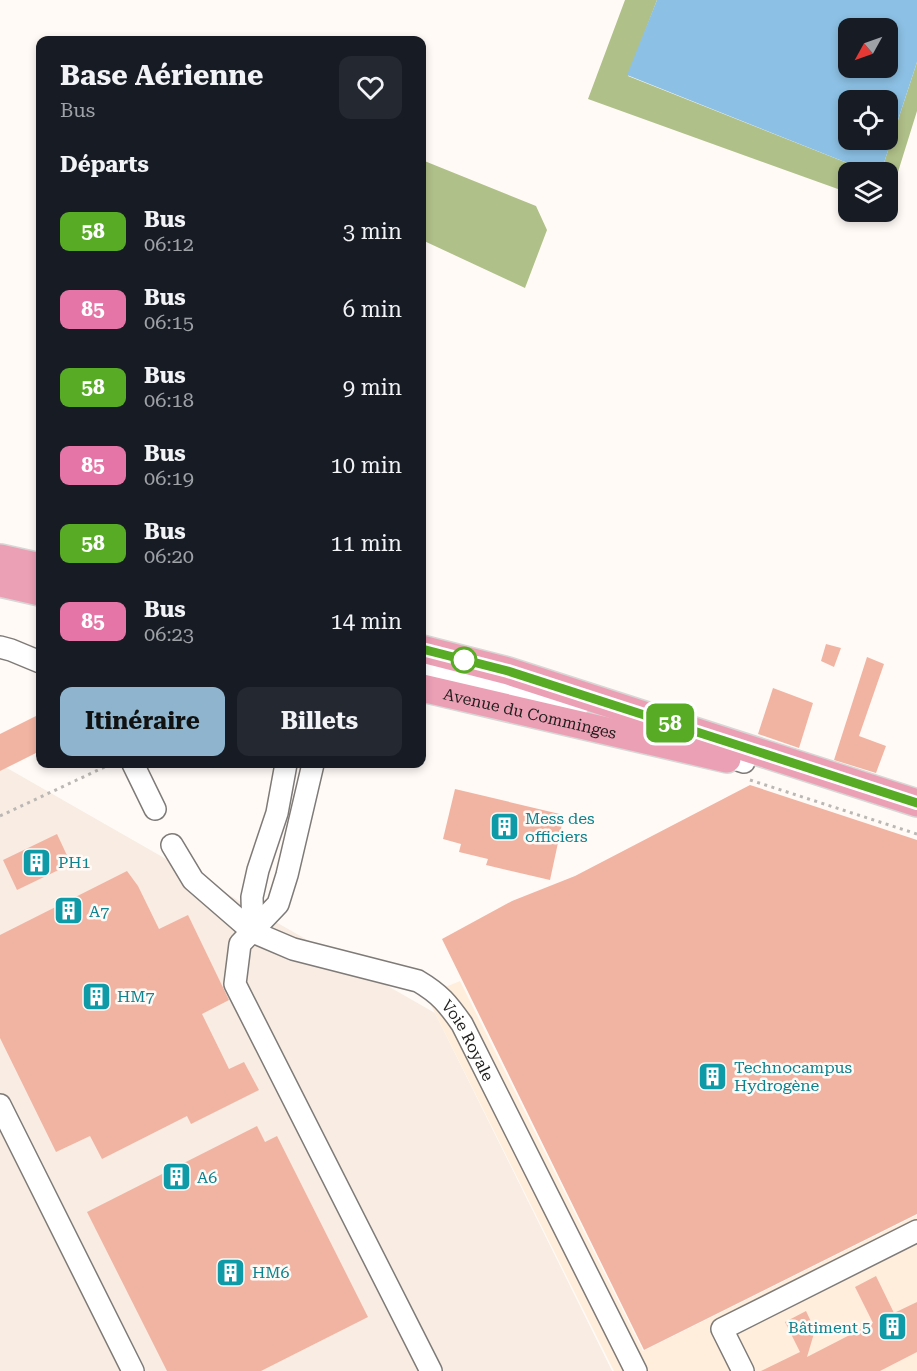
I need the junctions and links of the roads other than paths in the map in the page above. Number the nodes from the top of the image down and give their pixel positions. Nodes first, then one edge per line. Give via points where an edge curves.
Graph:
1 (0, 558) edge
2 (36, 566) edge
3 (0, 584) edge
4 (36, 591) edge
5 (0, 647) edge
6 (426, 650) edge
7 (36, 660) edge
8 (426, 670) edge
9 (426, 689) edge
10 (744, 762) junction
11 (135, 768) edge
12 (285, 768) edge
13 (312, 768) edge
14 (917, 803) edge
15 (155, 809) dead end
16 (917, 819) edge
17 (172, 845) dead end
18 (253, 932) junction
19 (0, 1105) edge
20 (917, 1231) edge
21 (133, 1371) edge
22 (431, 1371) edge
23 (636, 1371) edge
24 (743, 1371) edge

1 - 2 main road
3 - 4 main road
5 - 7 lane
6 - 14 main road, Avenue du Comminges via 508,671
8 - 10 lane, Avenue du Comminges via 587,707
9 - 10 main road, Avenue du Comminges
10 - 16 main road, Avenue du Comminges
11 - 15 lane
12 - 18 lane via 277,813 252,897
13 - 18 lane via 278,904
17 - 18 lane, Voie Royale via 193,879
18 - 22 lane via 240,944 235,984
18 - 23 lane, Voie Royale via 293,949 418,981 445,1000 462,1024
19 - 21 lane
20 - 24 lane via 722,1329

